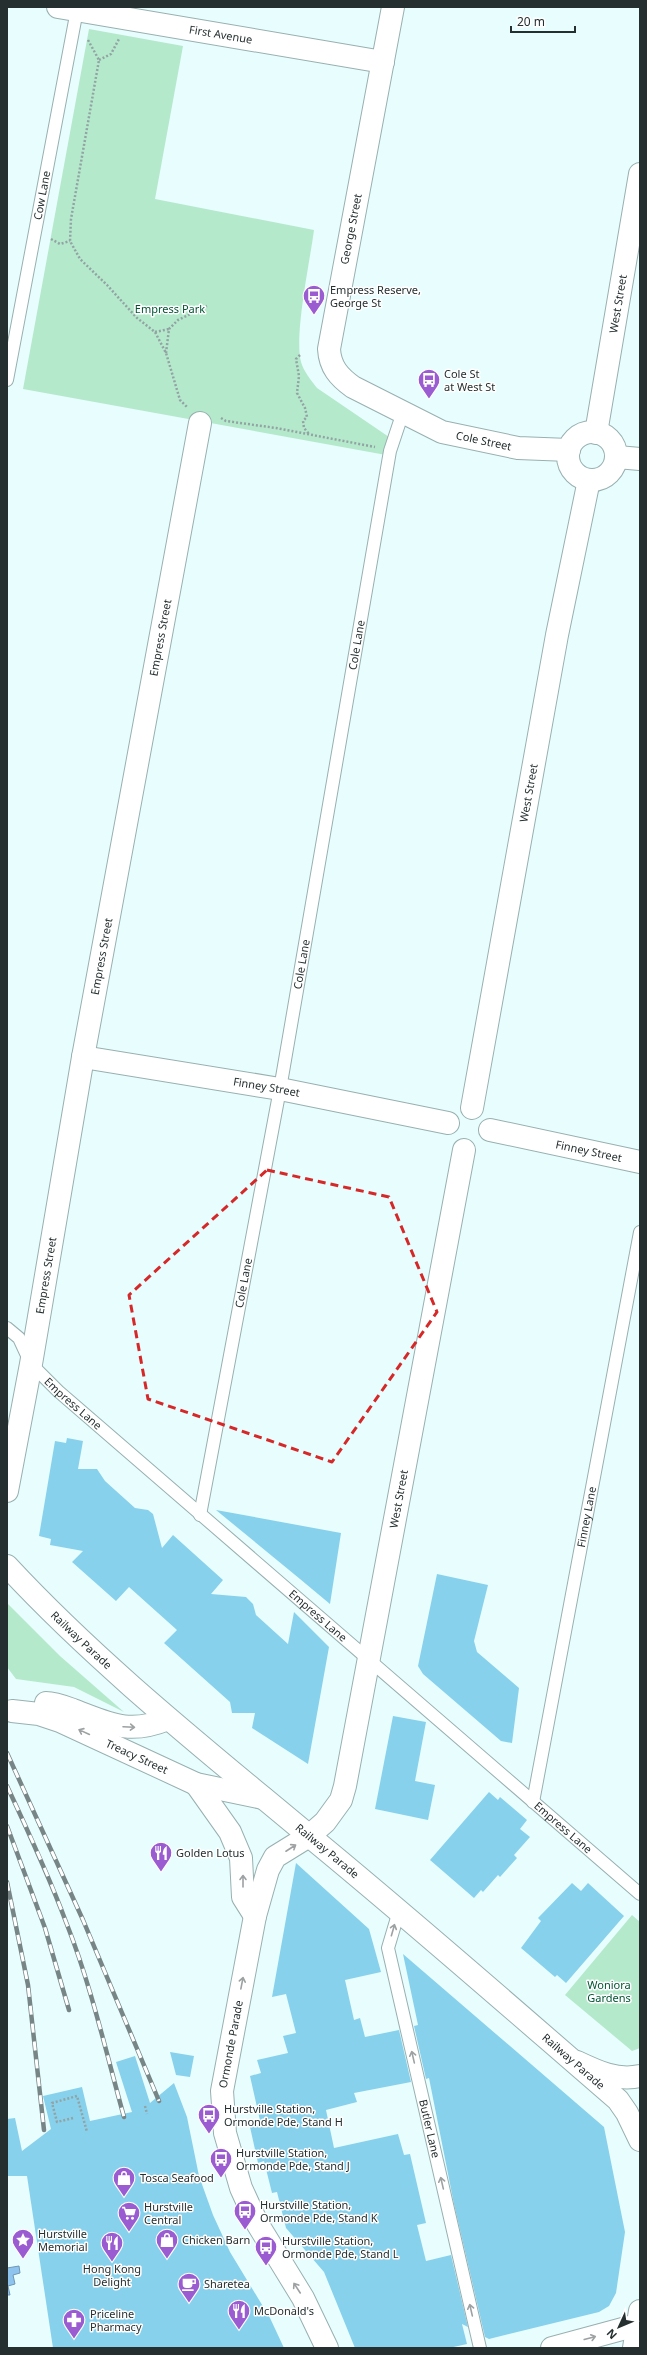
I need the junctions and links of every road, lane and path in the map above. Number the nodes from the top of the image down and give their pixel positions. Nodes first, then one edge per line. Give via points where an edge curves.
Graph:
1 (393, 7) edge
2 (75, 13) edge
3 (132, 20) junction
4 (99, 60) junction
5 (383, 62) junction
6 (640, 174) edge
7 (207, 306) dead end
8 (169, 329) junction
9 (155, 332) junction
10 (166, 353) junction
11 (300, 355) dead end
12 (7, 380) edge
13 (403, 412) junction
14 (201, 415) junction
15 (596, 433) junction
16 (310, 435) junction
17 (569, 450) junction
18 (390, 451) junction
19 (617, 457) junction
20 (640, 459) edge
21 (589, 480) junction
22 (83, 1057) junction
23 (280, 1089) junction
24 (472, 1108) junction
25 (448, 1123) junction
26 (490, 1130) junction
27 (464, 1150) junction
28 (640, 1162) edge
29 (640, 1232) edge
30 (7, 1328) edge
31 (31, 1364) junction
32 (7, 1491) edge
33 (200, 1516) junction
34 (7, 1566) edge
35 (369, 1661) junction
36 (10, 1712) edge
37 (168, 1719) junction
38 (196, 1784) junction
39 (263, 1798) junction
40 (533, 1802) junction
41 (309, 1836) junction
42 (640, 1894) edge
43 (399, 1911) junction
44 (255, 1916) junction
45 (570, 2059) junction
46 (640, 2076) edge
47 (145, 2106) dead end
48 (147, 2114) dead end
49 (73, 2118) dead end
50 (87, 2132) dead end
51 (640, 2140) edge
52 (639, 2318) edge
53 (327, 2348) edge
54 (480, 2348) edge
55 (552, 2348) edge
56 (634, 2348) edge

1 - 5 street, George Street
2 - 3 street, First Avenue
2 - 4 path
2 - 12 lane, Cow Lane
3 - 4 path via 111,54
3 - 5 street, First Avenue
4 - 9 path via 71,219 70,241 80,259 108,285 137,318
5 - 13 street, George Street via 329,358 334,369 346,381
6 - 15 street, West Street
7 - 8 path via 178,320
8 - 9 path
8 - 10 path
9 - 10 path
10 - 14 path via 180,400 184,406
11 - 16 path via 296,359 299,376 297,393 307,416 303,421 304,428
13 - 17 street, Cole Street via 442,432 518,448
13 - 18 lane, Cole Lane
14 - 16 path
14 - 22 street, Empress Street
15 - 17 street via 589,432 577,438
15 - 19 street via 609,439
16 - 18 path
17 - 21 street via 570,466 578,475
18 - 23 lane, Cole Lane
19 - 20 street
19 - 21 street via 611,472 604,477
21 - 24 street, West Street via 557,635
22 - 23 street, Finney Street
22 - 31 street, Empress Street
23 - 25 street, Finney Street
23 - 33 lane, Cole Lane
24 - 25 street via 457,1111
24 - 26 street via 485,1116
25 - 27 street via 450,1140
26 - 27 street via 484,1144 477,1149
26 - 28 street, Finney Street
27 - 35 street, West Street
29 - 40 lane, Finney Lane
30 - 31 lane, Empress Lane via 19,1338
31 - 32 street, Empress Street
31 - 33 lane, Empress Lane via 58,1391
33 - 35 lane, Empress Lane
34 - 37 street, Railway Parade via 42,1603
35 - 40 lane, Empress Lane
35 - 41 street, West Street via 350,1766 341,1800 333,1814
36 -> 37 street, Treacy Street via 24,1705 49,1703 111,1725 128,1728 142,1728
38 -> 36 street, Treacy Street via 60,1721 39,1714
37 - 39 street, Railway Parade
38 - 39 street, Treacy Street
44 -> 38 street via 242,1897 241,1858 230,1832
39 - 41 street, Railway Parade
40 - 42 lane, Empress Lane
41 - 43 street, Railway Parade
44 -> 41 street, Ormonde Parade via 263,1885 275,1857
43 - 45 street, Railway Parade
54 -> 43 lane, Butler Lane via 388,1948
53 -> 44 street, Ormonde Parade via 303,2298 256,2223 241,2188 224,2126 222,2091
45 - 46 street via 615,2077
45 - 51 street, Railway Parade via 618,2100 628,2113
47 - 48 path
49 - 50 path via 57,2122 52,2103 77,2096
55 -> 52 street
52 - 56 street

